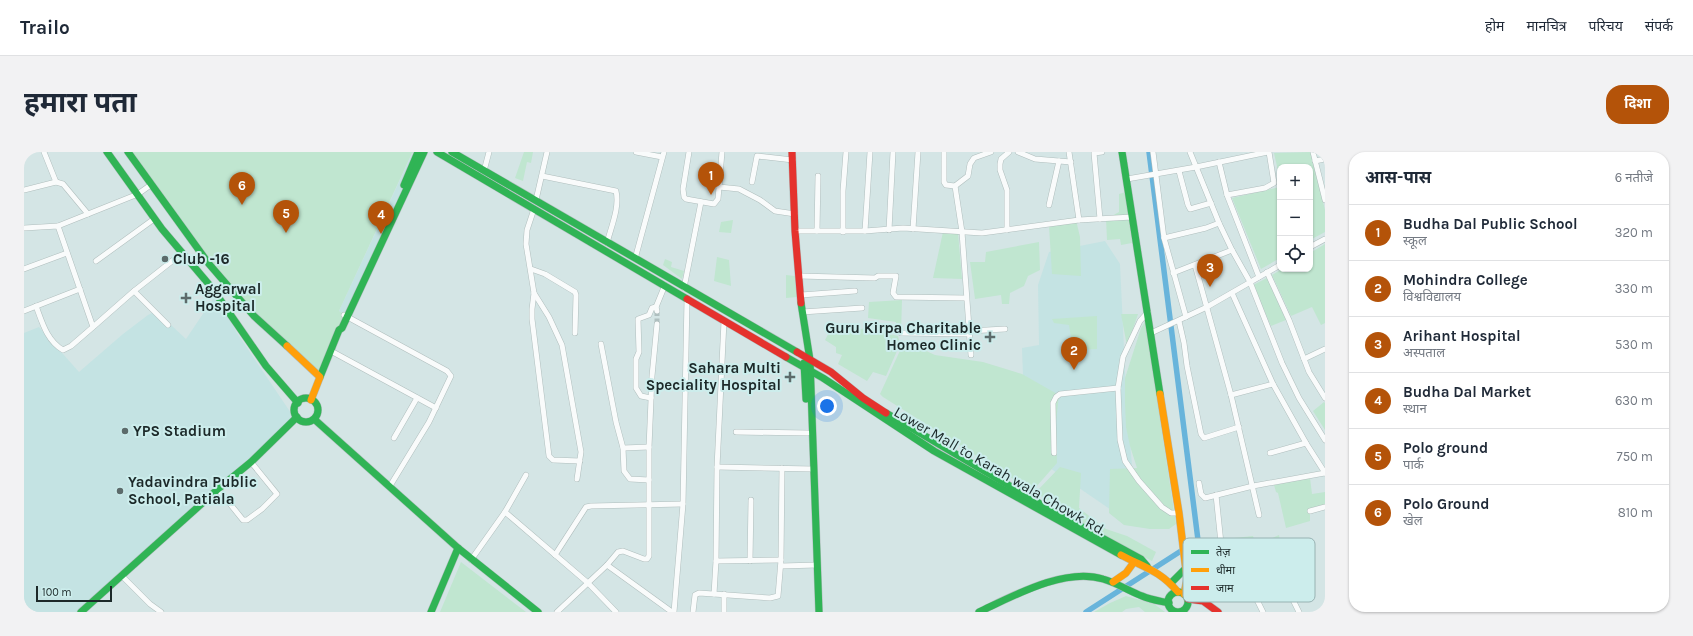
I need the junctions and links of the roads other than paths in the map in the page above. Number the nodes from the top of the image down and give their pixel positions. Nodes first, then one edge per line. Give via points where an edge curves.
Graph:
1 (44, 152) edge
2 (107, 152) edge
3 (128, 152) edge
4 (418, 152) edge
5 (424, 152) edge
6 (437, 152) edge
7 (452, 152) edge
8 (489, 152) edge
9 (547, 152) edge
10 (636, 152) edge
11 (689, 152) edge
12 (722, 152) edge
13 (846, 152) edge
14 (870, 152) edge
15 (893, 152) edge
16 (918, 152) edge
17 (944, 152) edge
18 (991, 152) edge
19 (1009, 152) edge
20 (1018, 152) edge
21 (1069, 152) edge
22 (1094, 152) edge
23 (1102, 152) edge
24 (1122, 152) edge
25 (1153, 152) edge
26 (1190, 152) edge
27 (1269, 152) edge
28 (1313, 152) edge
29 (758, 154) edge
30 (663, 155) edge
31 (792, 156) edge
32 (1325, 159) edge
33 (1059, 161) junction
34 (1315, 161) junction
35 (1071, 162) junction
36 (1219, 162) junction
37 (1196, 167) junction
38 (484, 171) junction
39 (1179, 171) junction
40 (542, 176) junction
41 (818, 176) dead end
42 (1150, 176) junction
43 (1126, 179) junction
44 (56, 182) junction
45 (752, 182) dead end
46 (152, 184) junction
47 (955, 186) junction
48 (719, 187) junction
49 (24, 190) edge
50 (138, 194) junction
51 (1227, 195) junction
52 (1325, 200) edge
53 (536, 201) junction
54 (701, 202) junction
55 (1211, 203) junction
56 (1049, 205) dead end
57 (534, 209) junction
58 (88, 214) junction
59 (795, 214) junction
60 (1132, 217) junction
61 (154, 219) junction
62 (1100, 219) junction
63 (1079, 220) junction
64 (1219, 223) junction
65 (58, 226) junction
66 (24, 228) edge
67 (913, 229) junction
68 (889, 230) junction
69 (1007, 230) junction
70 (795, 231) junction
71 (817, 231) junction
72 (865, 231) junction
73 (843, 232) junction
74 (962, 232) junction
75 (1164, 238) junction
76 (1325, 239) edge
77 (607, 243) junction
78 (1313, 245) edge
79 (1232, 250) junction
80 (67, 253) junction
81 (181, 254) junction
82 (635, 259) junction
83 (96, 261) dead end
84 (1195, 265) junction
85 (1277, 267) edge
86 (24, 269) edge
87 (531, 269) junction
88 (1267, 272) junction
89 (1173, 273) junction
90 (799, 276) junction
91 (1259, 277) junction
92 (1250, 282) junction
93 (665, 285) junction
94 (684, 288) junction
95 (80, 289) junction
96 (134, 291) junction
97 (855, 292) dead end
98 (534, 293) junction
99 (1232, 293) junction
100 (801, 295) junction
101 (966, 298) junction
102 (687, 299) junction
103 (704, 299) junction
104 (36, 306) junction
105 (700, 307) junction
106 (862, 308) dead end
107 (1206, 308) junction
108 (24, 311) edge
109 (802, 312) junction
110 (1148, 312) junction
111 (346, 316) junction
112 (1186, 317) junction
113 (724, 321) junction
114 (1176, 322) junction
115 (657, 324) tunnel mouth
116 (168, 325) dead end
117 (93, 327) junction
118 (1005, 329) dead end
119 (575, 333) dead end
120 (901, 333) dead end
121 (969, 333) junction
122 (1152, 333) junction
123 (601, 344) dead end
124 (1325, 349) edge
125 (331, 351) junction
126 (970, 355) dead end
127 (807, 356) junction
128 (1304, 359) junction
129 (807, 369) junction
130 (320, 377) junction
131 (1272, 384) junction
132 (1118, 388) junction
133 (1323, 392) edge
134 (1231, 395) junction
135 (417, 398) junction
136 (651, 398) junction
137 (1325, 398) edge
138 (311, 400) junction
139 (298, 403) junction
140 (436, 408) junction
141 (297, 417) junction
142 (314, 419) junction
143 (1239, 427) junction
144 (736, 432) dead end
145 (808, 433) junction
146 (394, 438) dead end
147 (921, 438) junction
148 (1325, 440) edge
149 (1306, 443) junction
150 (649, 447) junction
151 (623, 448) junction
152 (1054, 453) dead end
153 (1270, 453) dead end
154 (580, 461) junction
155 (251, 462) junction
156 (717, 467) junction
157 (782, 468) junction
158 (811, 469) junction
159 (1325, 473) edge
160 (526, 475) dead end
161 (577, 479) dead end
162 (648, 480) junction
163 (1199, 483) dead end
164 (390, 486) junction
165 (1253, 486) junction
166 (218, 489) junction
167 (1216, 495) junction
168 (751, 500) dead end
169 (648, 504) junction
170 (683, 504) junction
171 (1325, 507) edge
172 (1310, 511) dead end
173 (505, 512) junction
174 (1179, 513) junction
175 (1259, 516) dead end
176 (1220, 538) edge
177 (1183, 543) edge
178 (458, 548) junction
179 (555, 555) junction
180 (472, 560) junction
181 (716, 561) junction
182 (750, 561) junction
183 (1134, 562) junction
184 (781, 563) junction
185 (607, 565) junction
186 (815, 565) junction
187 (1147, 566) junction
188 (1183, 571) edge
189 (121, 575) junction
190 (588, 583) junction
191 (1115, 583) junction
192 (1171, 584) junction
193 (714, 594) junction
194 (724, 594) junction
195 (1183, 595) joint
196 (1186, 602) edge
197 (1203, 602) edge
198 (1258, 602) edge
199 (1294, 602) edge
200 (1169, 603) junction
201 (1184, 611) edge
202 (81, 612) edge
203 (161, 612) edge
204 (431, 612) edge
205 (538, 612) edge
206 (557, 612) edge
207 (616, 612) edge
208 (673, 612) edge
209 (693, 612) edge
210 (724, 612) edge
211 (814, 612) edge
212 (819, 612) edge
213 (979, 612) edge
214 (1218, 612) edge
215 (1263, 612) edge
216 (1299, 612) edge

1 - 44 street
2 - 50 main road
3 - 46 main road
4 - 111 main road
5 - 111 main road
6 - 57 main road, Lower Mall to Karah wala Chowk Rd.
7 - 38 main road
8 - 38 street
9 - 40 street
10 - 30 street
11 - 54 street via 683,194 686,199
12 - 48 street
13 - 73 street via 842,192
14 - 72 street
15 - 68 street
16 - 67 street
17 - 47 street via 944,182 946,185
18 - 47 street via 974,158 968,176
19 - 69 street via 1000,164 1007,190
20 - 33 street via 1035,159
21 - 35 street
22 - 23 street
22 - 62 street
24 - 43 main road
25 - 42 street
26 - 37 street
27 - 36 street
27 - 51 street via 1274,183 1265,188
28 - 34 street
29 - 31 street
29 - 45 street
30 - 82 street
31 - 59 main road
32 - 34 street
33 - 35 street
33 - 56 street
34 - 52 street
35 - 63 street
36 - 37 street
36 - 51 street
37 - 39 street
37 - 55 street
38 - 53 main road
39 - 42 street
39 - 55 street via 1190,209
40 - 53 street
40 - 77 street via 616,191 618,197
41 - 71 street
42 - 43 street
42 - 75 street
43 - 60 main road
44 - 49 street
44 - 58 street via 67,187
46 - 50 street
46 - 130 main road via 209,264 254,316
47 - 74 street
48 - 54 street via 716,203
48 - 59 street via 742,190 775,211
50 - 58 street
50 - 61 main road
51 - 91 street
53 - 77 main road
54 - 94 street
55 - 64 street
57 - 87 street via 526,236
57 - 93 main road, Lower Mall to Karah wala Chowk Rd.
58 - 65 street
59 - 70 main road
60 - 62 street
60 - 110 main road
61 - 81 main road
61 - 83 street
62 - 63 street
63 - 69 street
64 - 75 street
64 - 79 street
65 - 66 street
65 - 80 street
67 - 68 street
67 - 74 street
68 - 72 street
69 - 74 street
70 - 71 street
70 - 90 main road
71 - 73 street
72 - 73 street
74 - 101 street
75 - 89 street
76 - 78 street
77 - 82 main road
79 - 84 street
79 - 92 street
80 - 86 street
80 - 95 street
81 - 96 street
81 - 139 main road via 212,288 260,358
82 - 94 main road
84 - 89 street
84 - 107 street
85 - 88 street
87 - 98 street
87 - 119 street via 545,274 575,292
88 - 91 street
88 - 128 street
89 - 112 street
90 - 100 main road
90 - 101 street via 896,276 893,293 896,297
91 - 92 street
92 - 99 street
92 - 148 street via 1282,363 1299,398
93 - 102 main road, Lower Mall to Karah wala Chowk Rd.
93 - 136 street via 656,309 652,308 649,315 638,319 640,352 636,359 636,388 641,396
94 - 103 main road
95 - 104 street
95 - 117 street
96 - 116 street
96 - 117 street
97 - 100 street
98 - 154 street via 562,345 579,438
98 - 154 street via 532,319 549,456 553,460
99 - 107 street
99 - 131 street
100 - 109 main road
101 - 121 street
102 - 105 main road, Lower Mall to Karah wala Chowk Rd.
102 - 170 street
103 - 105 main road
103 - 127 main road
104 - 108 street
104 - 117 street via 49,337 63,350 72,346
105 - 113 main road, Lower Mall to Karah wala Chowk Rd.
106 - 109 street
107 - 112 street
107 - 134 street
109 - 127 main road
110 - 122 main road
110 - 132 street via 1140,321 1126,350
111 - 125 main road
111 - 140 street via 450,373 451,378
112 - 114 street
113 - 129 main road, Lower Mall to Karah wala Chowk Rd.
113 - 156 street
114 - 122 street
114 - 143 street via 1184,343 1201,434 1204,438
115 - 136 street
118 - 121 street
120 - 121 street
121 - 126 street
122 - 174 main road
123 - 151 street
124 - 128 street
125 - 130 main road
125 - 135 street
127 - 129 main road
127 - 147 main road
128 - 133 street
129 - 145 main road
129 - 147 main road, Lower Mall to Karah wala Chowk Rd.
129 - 158 main road
130 - 138 main road
131 - 134 street
131 - 149 street
132 - 152 street via 1060,394 1056,397 1053,403
132 - 174 street via 1120,440 1125,461 1162,507 1171,513
133 - 137 street
134 - 143 street
135 - 140 street
135 - 146 street
136 - 150 street
138 - 139 main road via 304,399
138 - 142 main road via 318,409
139 - 141 main road via 295,410
140 - 164 street
141 - 142 main road via 307,422
141 - 155 main road
142 - 164 main road
143 - 165 street
144 - 145 street
145 - 158 main road
147 - 183 main road, Lower Mall to Karah wala Chowk Rd. via 1063,524
147 - 187 main road via 1141,559
149 - 153 street
149 - 159 street
150 - 151 street
150 - 162 street
151 - 162 street via 626,475 634,480
154 - 161 street
155 - 166 main road
155 - 166 street via 277,494 256,514 243,520
156 - 157 street
156 - 181 street
157 - 158 street
157 - 184 street
158 - 186 main road
159 - 165 street
160 - 173 street
162 - 169 street
163 - 167 street via 1203,498
164 - 178 main road
165 - 167 street
165 - 175 street
166 - 189 main road
167 - 176 street
168 - 182 street
169 - 170 street
169 - 179 street via 586,507
169 - 185 street via 647,559 622,550
170 - 208 street
171 - 172 street
173 - 179 street
173 - 180 street
174 - 177 main road
178 - 180 main road
178 - 204 main road
179 - 190 street
180 - 205 main road
181 - 182 street
181 - 193 street
182 - 184 street
183 - 187 main road, Lower Mall to Karah wala Chowk Rd.
183 - 191 main road
184 - 186 street
184 - 194 street via 778,596 770,598
185 - 190 street
185 - 208 street
186 - 211 main road
186 - 212 main road
187 - 192 main road, Lower Mall to Karah wala Chowk Rd.
188 - 192 main road
189 - 202 main road
189 - 203 street
190 - 206 street
190 - 207 street
191 - 200 main road via 1156,601
191 - 213 main road via 1097,577 1076,575 1026,590
192 - 195 main road, Lower Mall to Karah wala Chowk Rd.
193 - 194 street
193 - 209 street via 696,594
194 - 210 street
195 - 200 main road via 1170,597
196 - 201 main road via 1188,605
197 - 214 main road
198 - 215 street
199 - 216 street
200 - 201 main road via 1174,610

